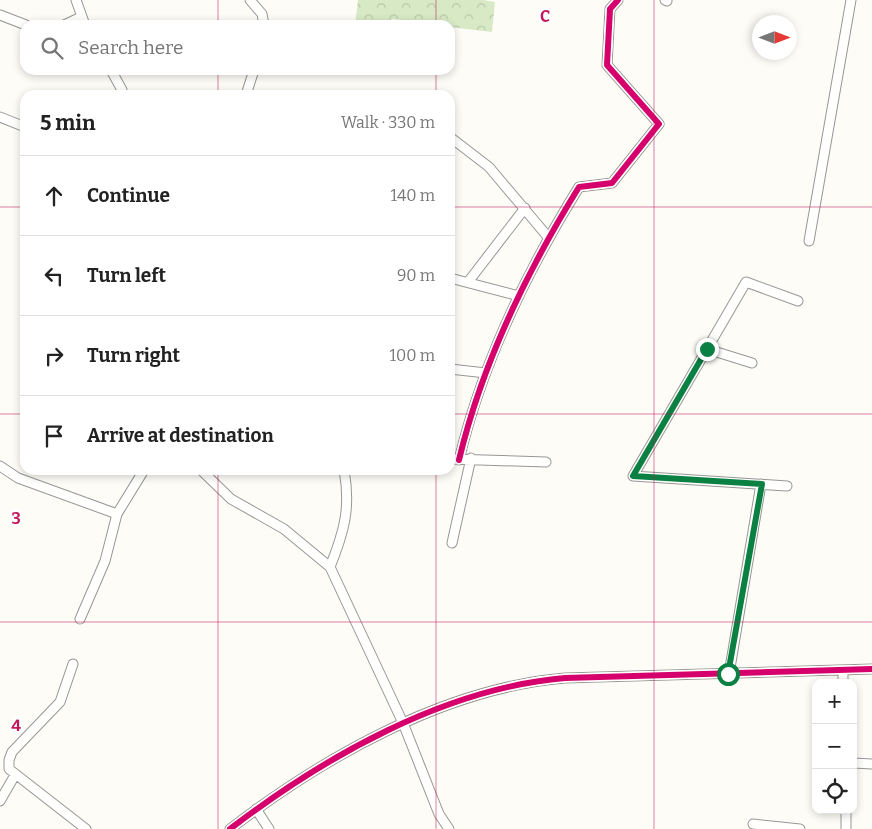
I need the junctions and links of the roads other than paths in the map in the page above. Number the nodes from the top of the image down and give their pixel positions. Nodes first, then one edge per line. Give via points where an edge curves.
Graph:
1 (76, 0) edge
2 (250, 0) edge
3 (618, 0) edge
4 (851, 0) edge
5 (0, 14) edge
6 (83, 20) edge
7 (263, 20) edge
8 (20, 22) edge
9 (114, 75) edge
10 (252, 75) edge
11 (122, 90) edge
12 (248, 90) edge
13 (0, 117) edge
14 (20, 124) edge
15 (455, 141) edge
16 (525, 208) junction
17 (548, 237) junction
18 (809, 241) dead end
19 (455, 279) edge
20 (468, 282) junction
21 (519, 296) junction
22 (798, 301) dead end
23 (707, 349) junction
24 (752, 362) dead end
25 (455, 369) edge
26 (486, 374) junction
27 (455, 457) edge
28 (471, 458) junction
29 (455, 460) edge
30 (546, 462) dead end
31 (0, 466) edge
32 (141, 475) edge
33 (206, 475) edge
34 (345, 475) edge
35 (762, 484) junction
36 (787, 486) dead end
37 (117, 514) junction
38 (452, 543) dead end
39 (330, 567) junction
40 (80, 619) dead end
41 (73, 664) dead end
42 (872, 669) edge
43 (843, 670) junction
44 (728, 674) junction
45 (843, 679) edge
46 (403, 723) junction
47 (857, 763) edge
48 (872, 764) edge
49 (15, 775) junction
50 (0, 801) edge
51 (256, 809) junction
52 (846, 814) edge
53 (752, 824) dead end
54 (86, 829) edge
55 (230, 829) edge
56 (270, 829) edge
57 (449, 829) edge
58 (800, 829) edge
59 (846, 829) edge

1 - 6 street
2 - 7 street
3 - 17 street via 610,9 607,65 659,124 612,183 579,187
4 - 18 street
5 - 8 street
9 - 11 street
10 - 12 street
13 - 14 street
15 - 16 street via 489,167
16 - 17 street
16 - 20 street
17 - 21 street
19 - 20 street
20 - 21 street
21 - 26 street
22 - 23 street via 746,282
23 - 24 street
23 - 35 street via 633,476
25 - 26 street
26 - 27 street
28 - 29 street
28 - 30 street
28 - 38 street
31 - 37 street via 18,478
32 - 37 street
33 - 39 street via 231,499 284,529
34 - 39 street via 348,492 346,522
35 - 36 street
35 - 44 street
37 - 40 street via 105,561
39 - 46 street
41 - 49 street via 60,702 12,752 9,768
42 - 43 street
43 - 44 street
43 - 45 street
44 - 46 street via 540,680 470,696
46 - 51 street via 344,754
46 - 57 street
47 - 48 street
49 - 50 street
49 - 54 street
51 - 55 street
51 - 56 street
52 - 59 street
53 - 58 street

